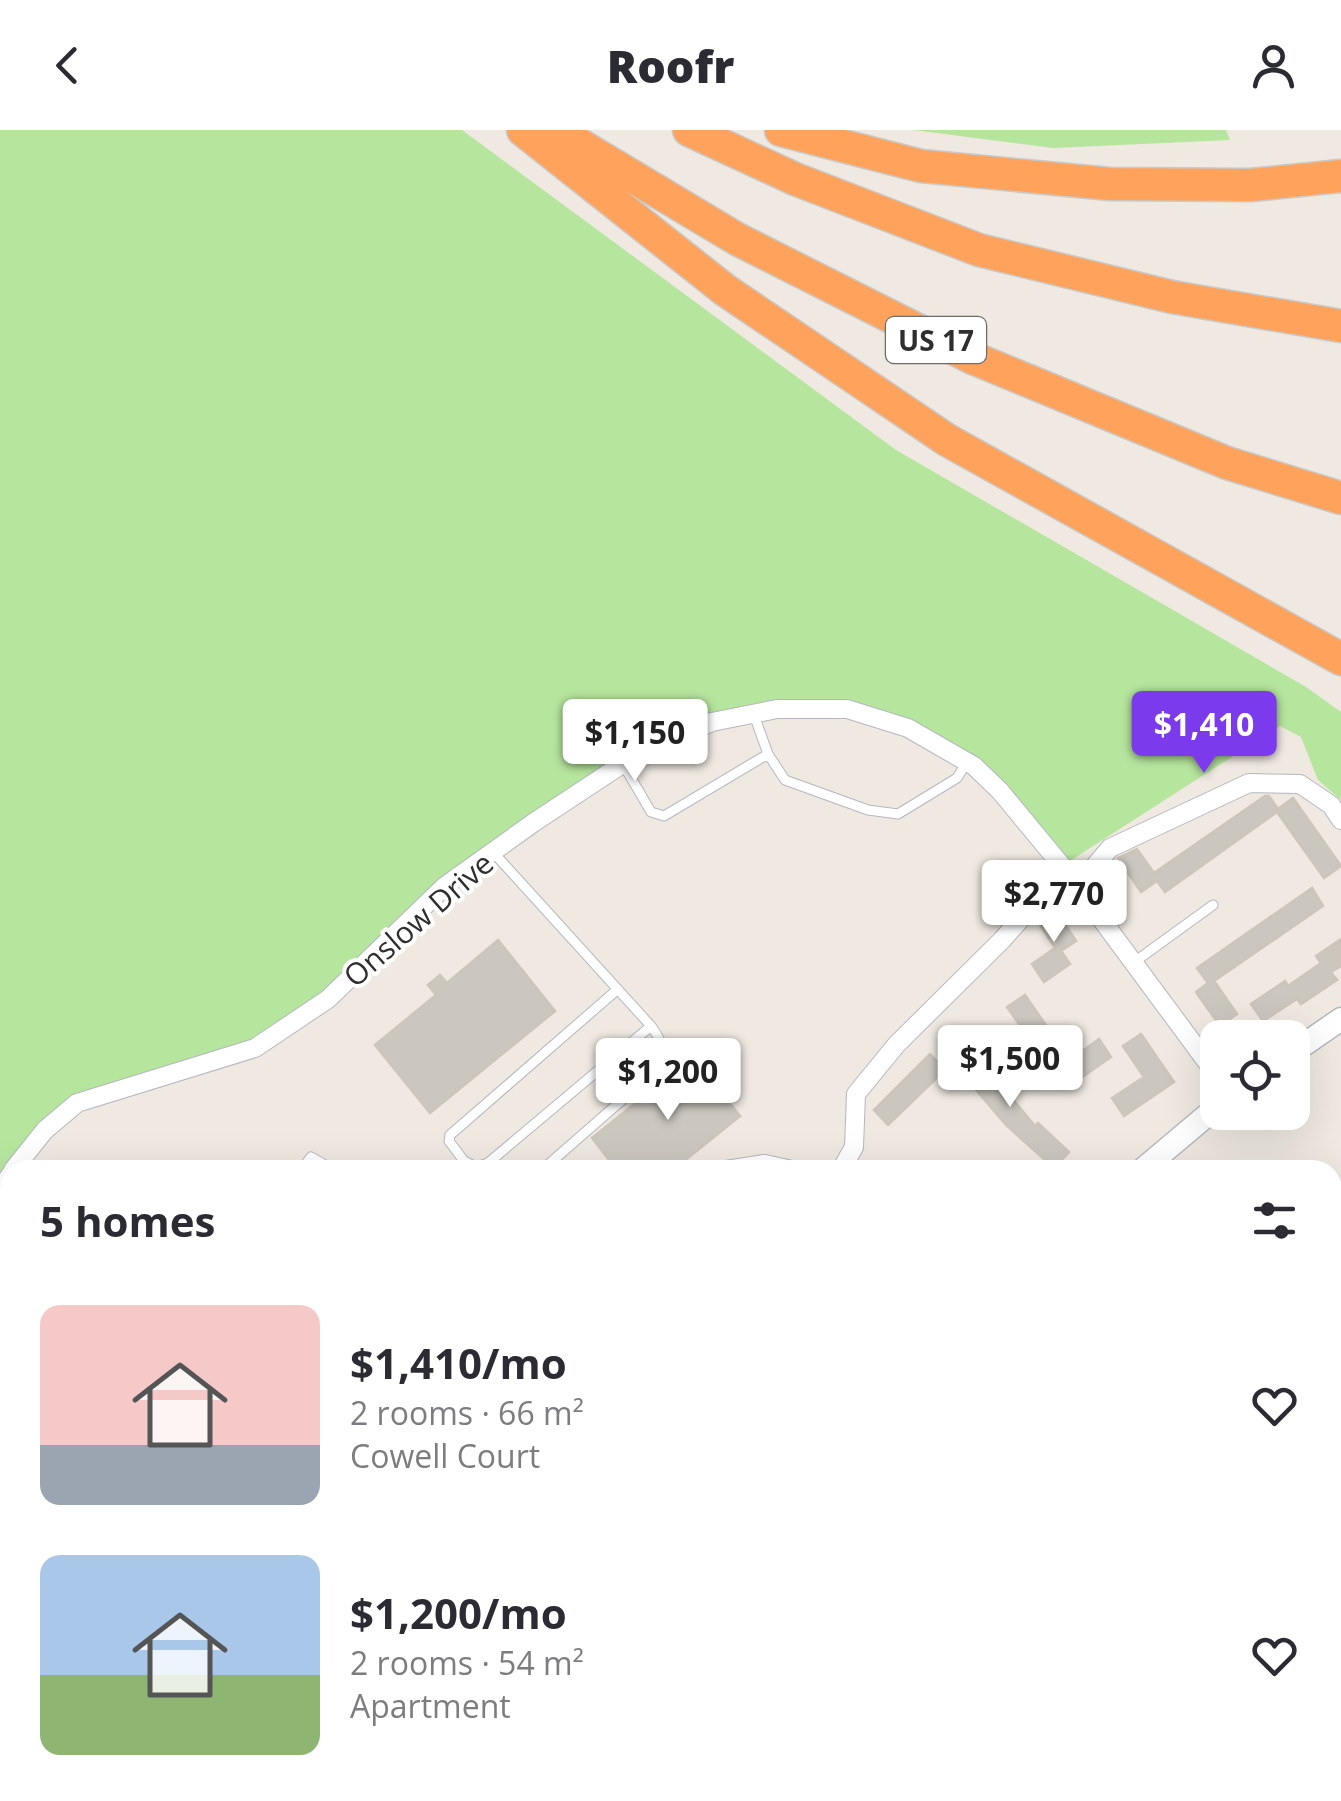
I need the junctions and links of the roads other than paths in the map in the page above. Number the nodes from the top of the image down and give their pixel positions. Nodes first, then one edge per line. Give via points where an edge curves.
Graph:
1 (523, 130) edge
2 (555, 130) edge
3 (689, 130) edge
4 (781, 130) edge
5 (1341, 176) edge
6 (1341, 326) edge
7 (1341, 498) edge
8 (1341, 659) edge
9 (754, 714) junction
10 (768, 754) junction
11 (967, 762) junction
12 (624, 764) junction
13 (1341, 820) edge
14 (493, 852) junction
15 (1078, 887) junction
16 (1213, 905) dead end
17 (1133, 963) junction
18 (618, 990) junction
19 (1341, 1019) edge
20 (651, 1026) junction
21 (1310, 1041) edge
22 (1200, 1053) edge
23 (1200, 1121) edge
24 (22, 1160) edge
25 (466, 1160) edge
26 (492, 1160) edge
27 (553, 1160) edge
28 (847, 1160) edge
29 (1154, 1160) edge

1 - 8 highway via 725,290 948,440
2 - 7 highway, US 17 via 737,239 973,358 1226,464
3 - 6 highway via 794,180 979,250 1172,297
4 - 5 highway via 922,166 1110,184
9 - 10 lane
9 - 11 street, Onslow Drive via 847,709 908,728
9 - 12 street, Onslow Drive via 712,722
10 - 11 lane via 784,780 898,814 957,778
10 - 12 lane via 664,816 651,812
11 - 15 street, Onslow Drive via 1000,791
12 - 14 street, Onslow Drive
13 - 15 street via 1300,784 1248,783 1110,848
14 - 18 lane
14 - 24 street, Onslow Drive via 445,886 328,999 255,1048 77,1102
15 - 17 street, Onslow Drive
15 - 28 street via 1044,893 898,1044 856,1094 854,1147
16 - 17 lane
17 - 22 street, Onslow Drive
18 - 20 lane
18 - 25 lane via 450,1135 454,1151
19 - 21 street
20 - 26 lane
20 - 27 lane via 664,1049 653,1073
23 - 29 street

